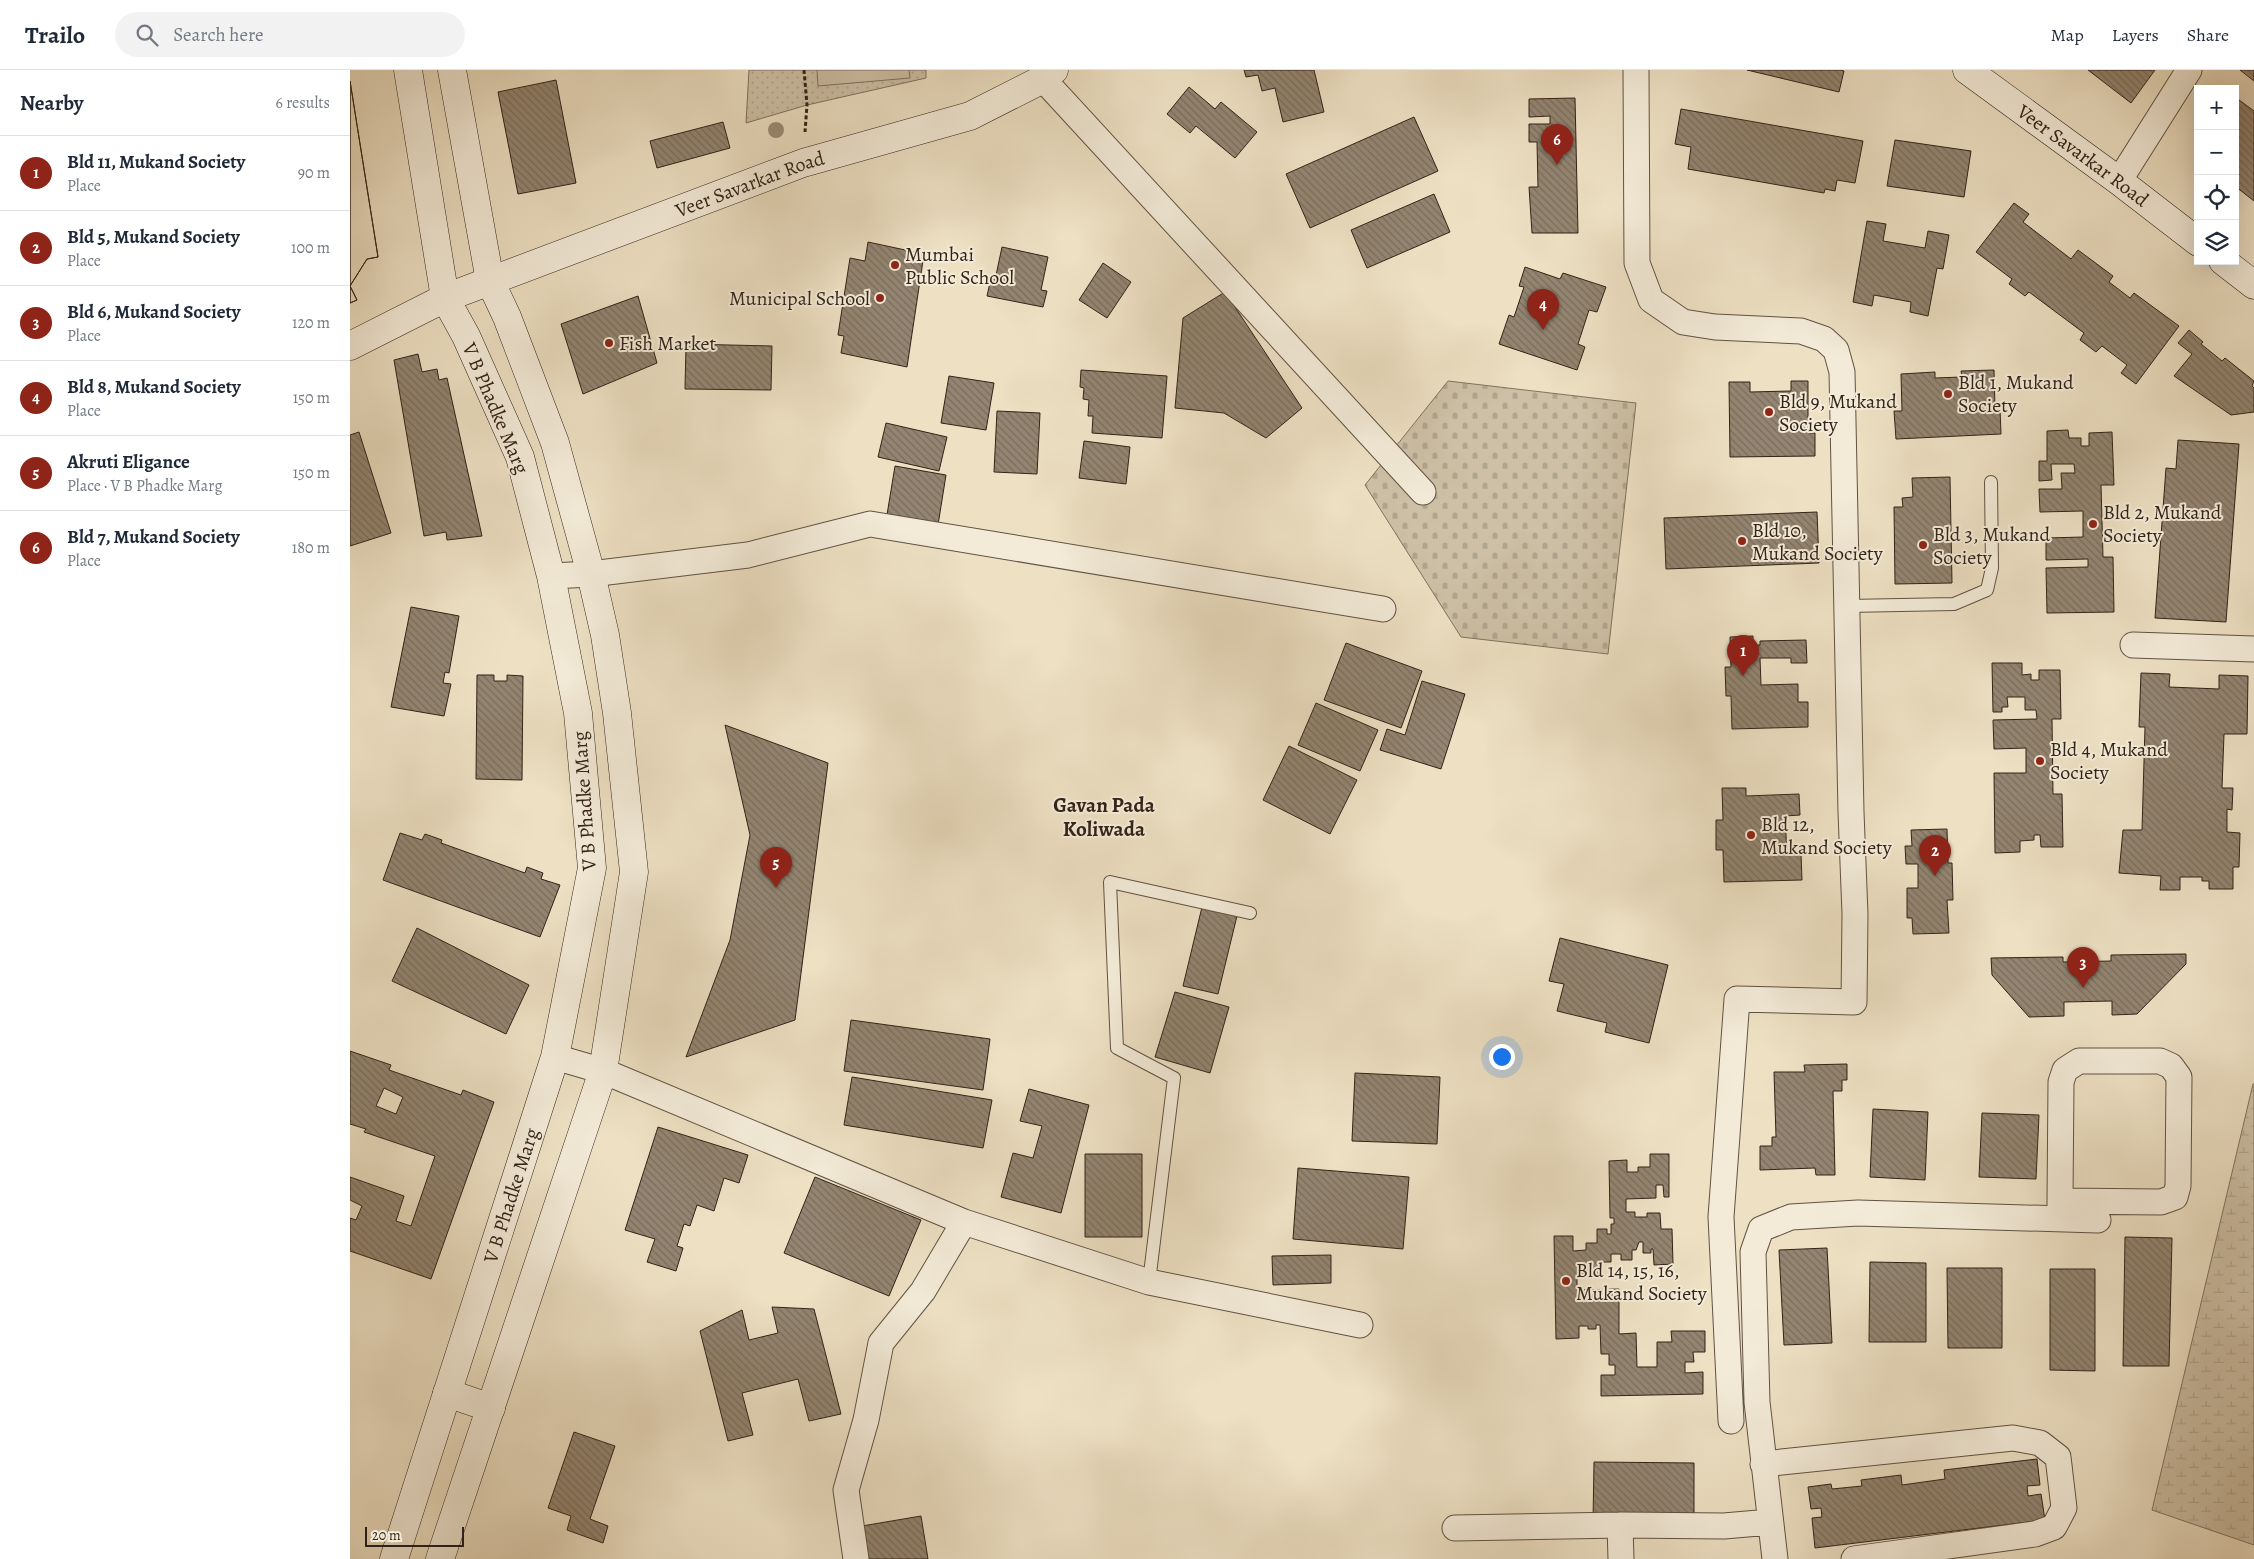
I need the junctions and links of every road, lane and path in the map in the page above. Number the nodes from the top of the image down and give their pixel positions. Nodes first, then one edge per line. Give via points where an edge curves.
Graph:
1 (408, 70) edge
2 (452, 70) edge
3 (804, 70) edge
4 (1636, 70) edge
5 (1967, 70) edge
6 (2189, 70) edge
7 (1048, 75) edge
8 (803, 163) junction
9 (2119, 181) junction
10 (2194, 239) edge
11 (2228, 265) edge
12 (490, 281) junction
13 (2254, 285) edge
14 (445, 298) junction
15 (350, 346) edge
16 (1991, 482) dead end
17 (1423, 492) dead end
18 (591, 574) junction
19 (551, 576) junction
20 (1847, 606) junction
21 (1384, 609) dead end
22 (605, 635) junction
23 (565, 642) junction
24 (2133, 645) dead end
25 (2254, 649) edge
26 (1250, 914) dead end
27 (555, 1056) junction
28 (603, 1071) junction
29 (2060, 1210) junction
30 (2098, 1220) dead end
31 (964, 1222) junction
32 (1150, 1282) junction
33 (1360, 1325) dead end
34 (448, 1393) junction
35 (490, 1408) junction
36 (1731, 1421) dead end
37 (1763, 1464) junction
38 (1770, 1522) junction
39 (1620, 1525) junction
40 (1455, 1528) dead end
41 (394, 1559) edge
42 (440, 1559) edge
43 (856, 1559) edge
44 (1621, 1559) edge
45 (1774, 1559) edge
46 (1854, 1559) edge

1 - 14 main road, V B Phadke Marg
2 - 12 main road, V B Phadke Marg
3 - 8 path
4 - 20 street via 1637,263 1651,300 1683,322 1714,327 1801,331 1824,339 1836,350 1842,372
5 - 9 main road, Veer Savarkar Road
6 - 9 street
7 - 8 main road, Veer Savarkar Road via 970,116
7 - 17 street
8 - 12 main road, Veer Savarkar Road
9 - 10 main road, Veer Savarkar Road
11 - 13 main road
12 - 14 main road, Veer Savarkar Road
12 - 18 main road, V B Phadke Marg via 555,443
14 - 15 main road, Veer Savarkar Road
14 - 19 main road, V B Phadke Marg via 466,336 520,457
16 - 20 lane via 1992,568 1987,590 1954,604
18 - 19 street
18 - 21 street via 748,555 870,524
18 - 22 main road, V B Phadke Marg
19 - 23 main road, V B Phadke Marg
20 - 36 street via 1855,914 1854,1002 1737,999 1721,1217
22 - 23 main road
22 - 28 main road, V B Phadke Marg via 617,712 634,872
23 - 27 main road, V B Phadke Marg via 578,713 592,868
24 - 25 street
26 - 32 lane via 1110,882 1117,1048 1174,1078
27 - 28 street
27 - 34 main road, V B Phadke Marg
28 - 31 street
28 - 35 main road, V B Phadke Marg
29 - 29 street via 2061,1082 2065,1070 2079,1062 2160,1062 2171,1066 2179,1077 2178,1186 2175,1197 2161,1202
29 - 30 street
29 - 37 street via 1791,1216 1761,1228 1753,1252 1757,1402
31 - 32 street
31 - 43 street via 923,1291 881,1343 866,1420 846,1490
32 - 33 street
34 - 35 main road
34 - 41 main road, V B Phadke Marg
35 - 42 main road, V B Phadke Marg
37 - 38 street
37 - 46 street via 2013,1438 2040,1443 2058,1457 2064,1508 2054,1527 2035,1534
38 - 39 street via 1724,1526
38 - 45 street
39 - 40 street
39 - 44 street

